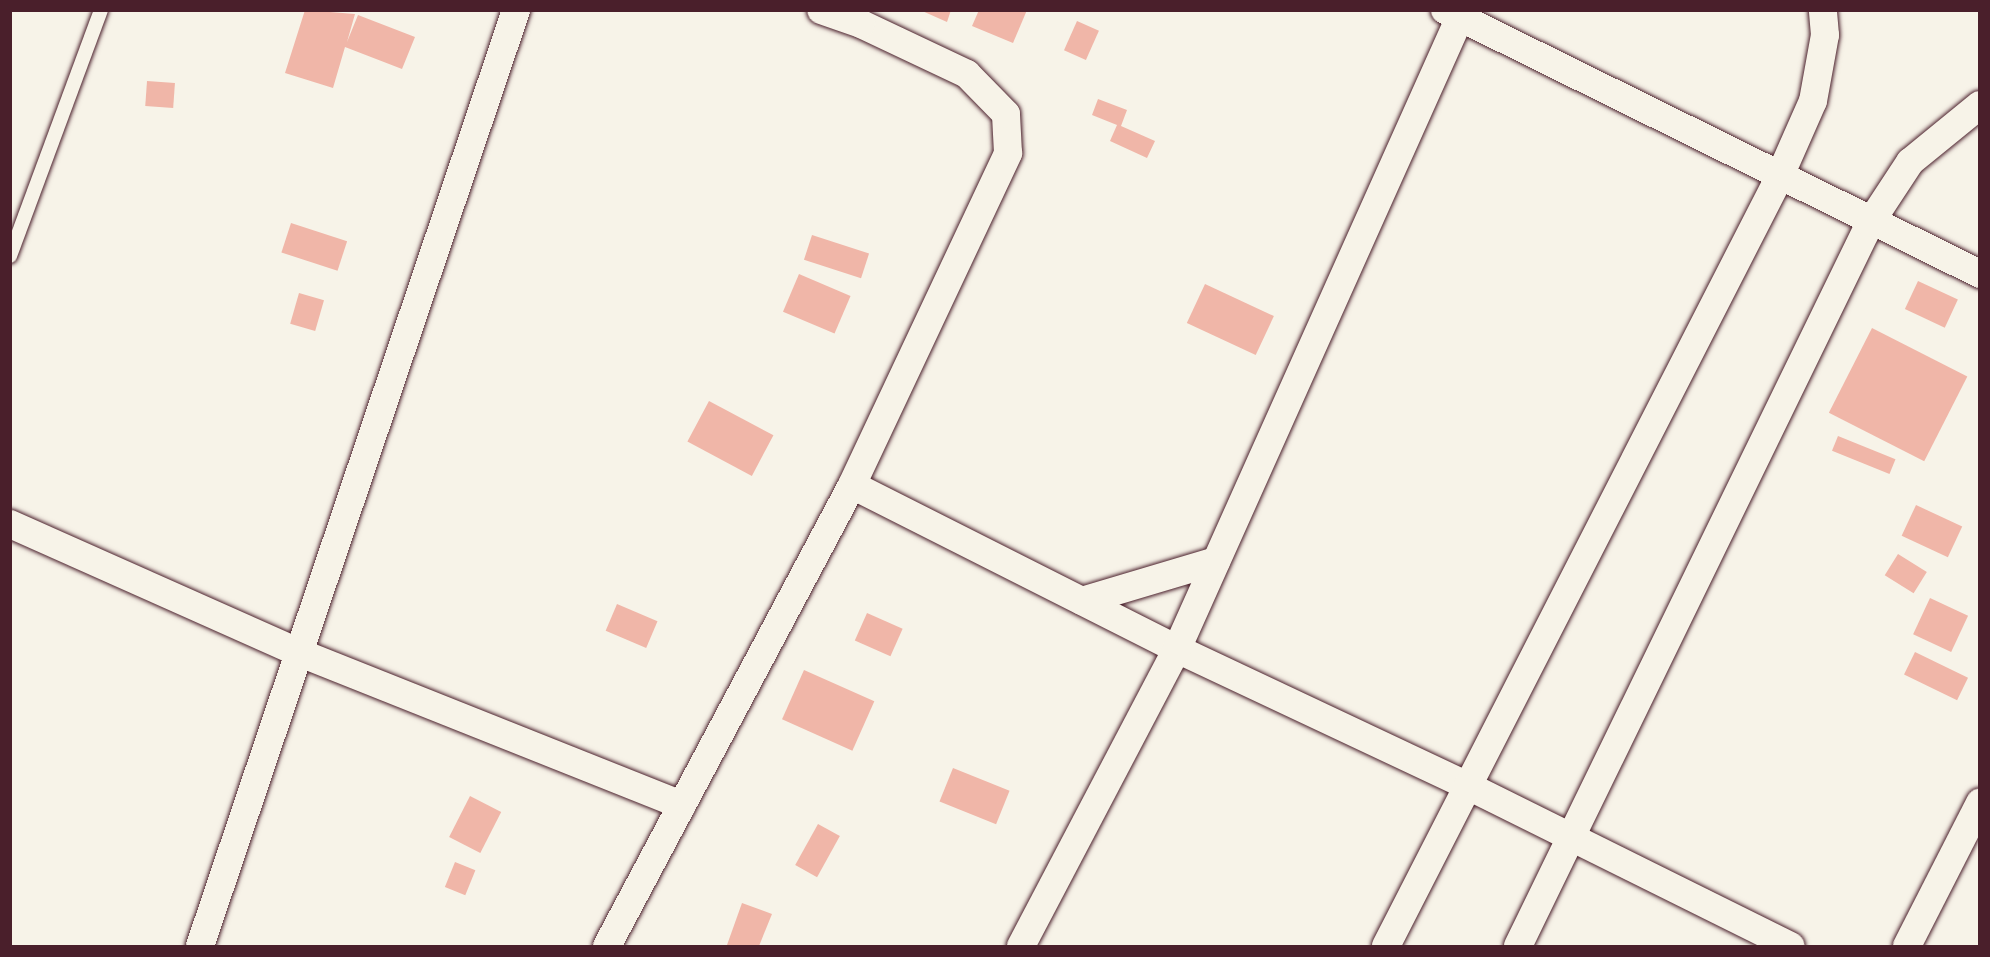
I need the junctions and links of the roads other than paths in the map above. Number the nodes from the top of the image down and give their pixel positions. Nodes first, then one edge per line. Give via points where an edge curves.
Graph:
1 (101, 10) edge
2 (516, 10) edge
3 (821, 10) edge
4 (1823, 10) edge
5 (1458, 13) edge
6 (864, 17) edge
7 (1980, 105) edge
8 (1779, 178) junction
9 (1870, 223) junction
10 (10, 256) edge
11 (1980, 274) edge
12 (852, 485) junction
13 (10, 524) edge
14 (1216, 561) junction
15 (1082, 601) junction
16 (1177, 649) junction
17 (300, 653) junction
18 (1468, 786) junction
19 (1980, 803) edge
20 (682, 805) junction
21 (1572, 839) junction
22 (200, 946) edge
23 (607, 946) edge
24 (1021, 946) edge
25 (1386, 946) edge
26 (1518, 946) edge
27 (1790, 946) edge
28 (1907, 946) edge

1 - 10 lane
2 - 17 street
3 - 6 street
4 - 8 street via 1825,35 1813,101
5 - 8 street
5 - 14 street
6 - 12 street via 967,74 1006,114 1010,134 1008,153
7 - 9 street via 1910,162
8 - 9 street
8 - 18 street
9 - 11 street
9 - 21 street
12 - 15 street
12 - 20 street
13 - 17 street
14 - 15 street
14 - 16 street
15 - 16 street
16 - 18 street
16 - 24 street
17 - 20 street
17 - 22 street
18 - 21 street
18 - 25 street
19 - 28 street
20 - 23 street
21 - 26 street
21 - 27 street

